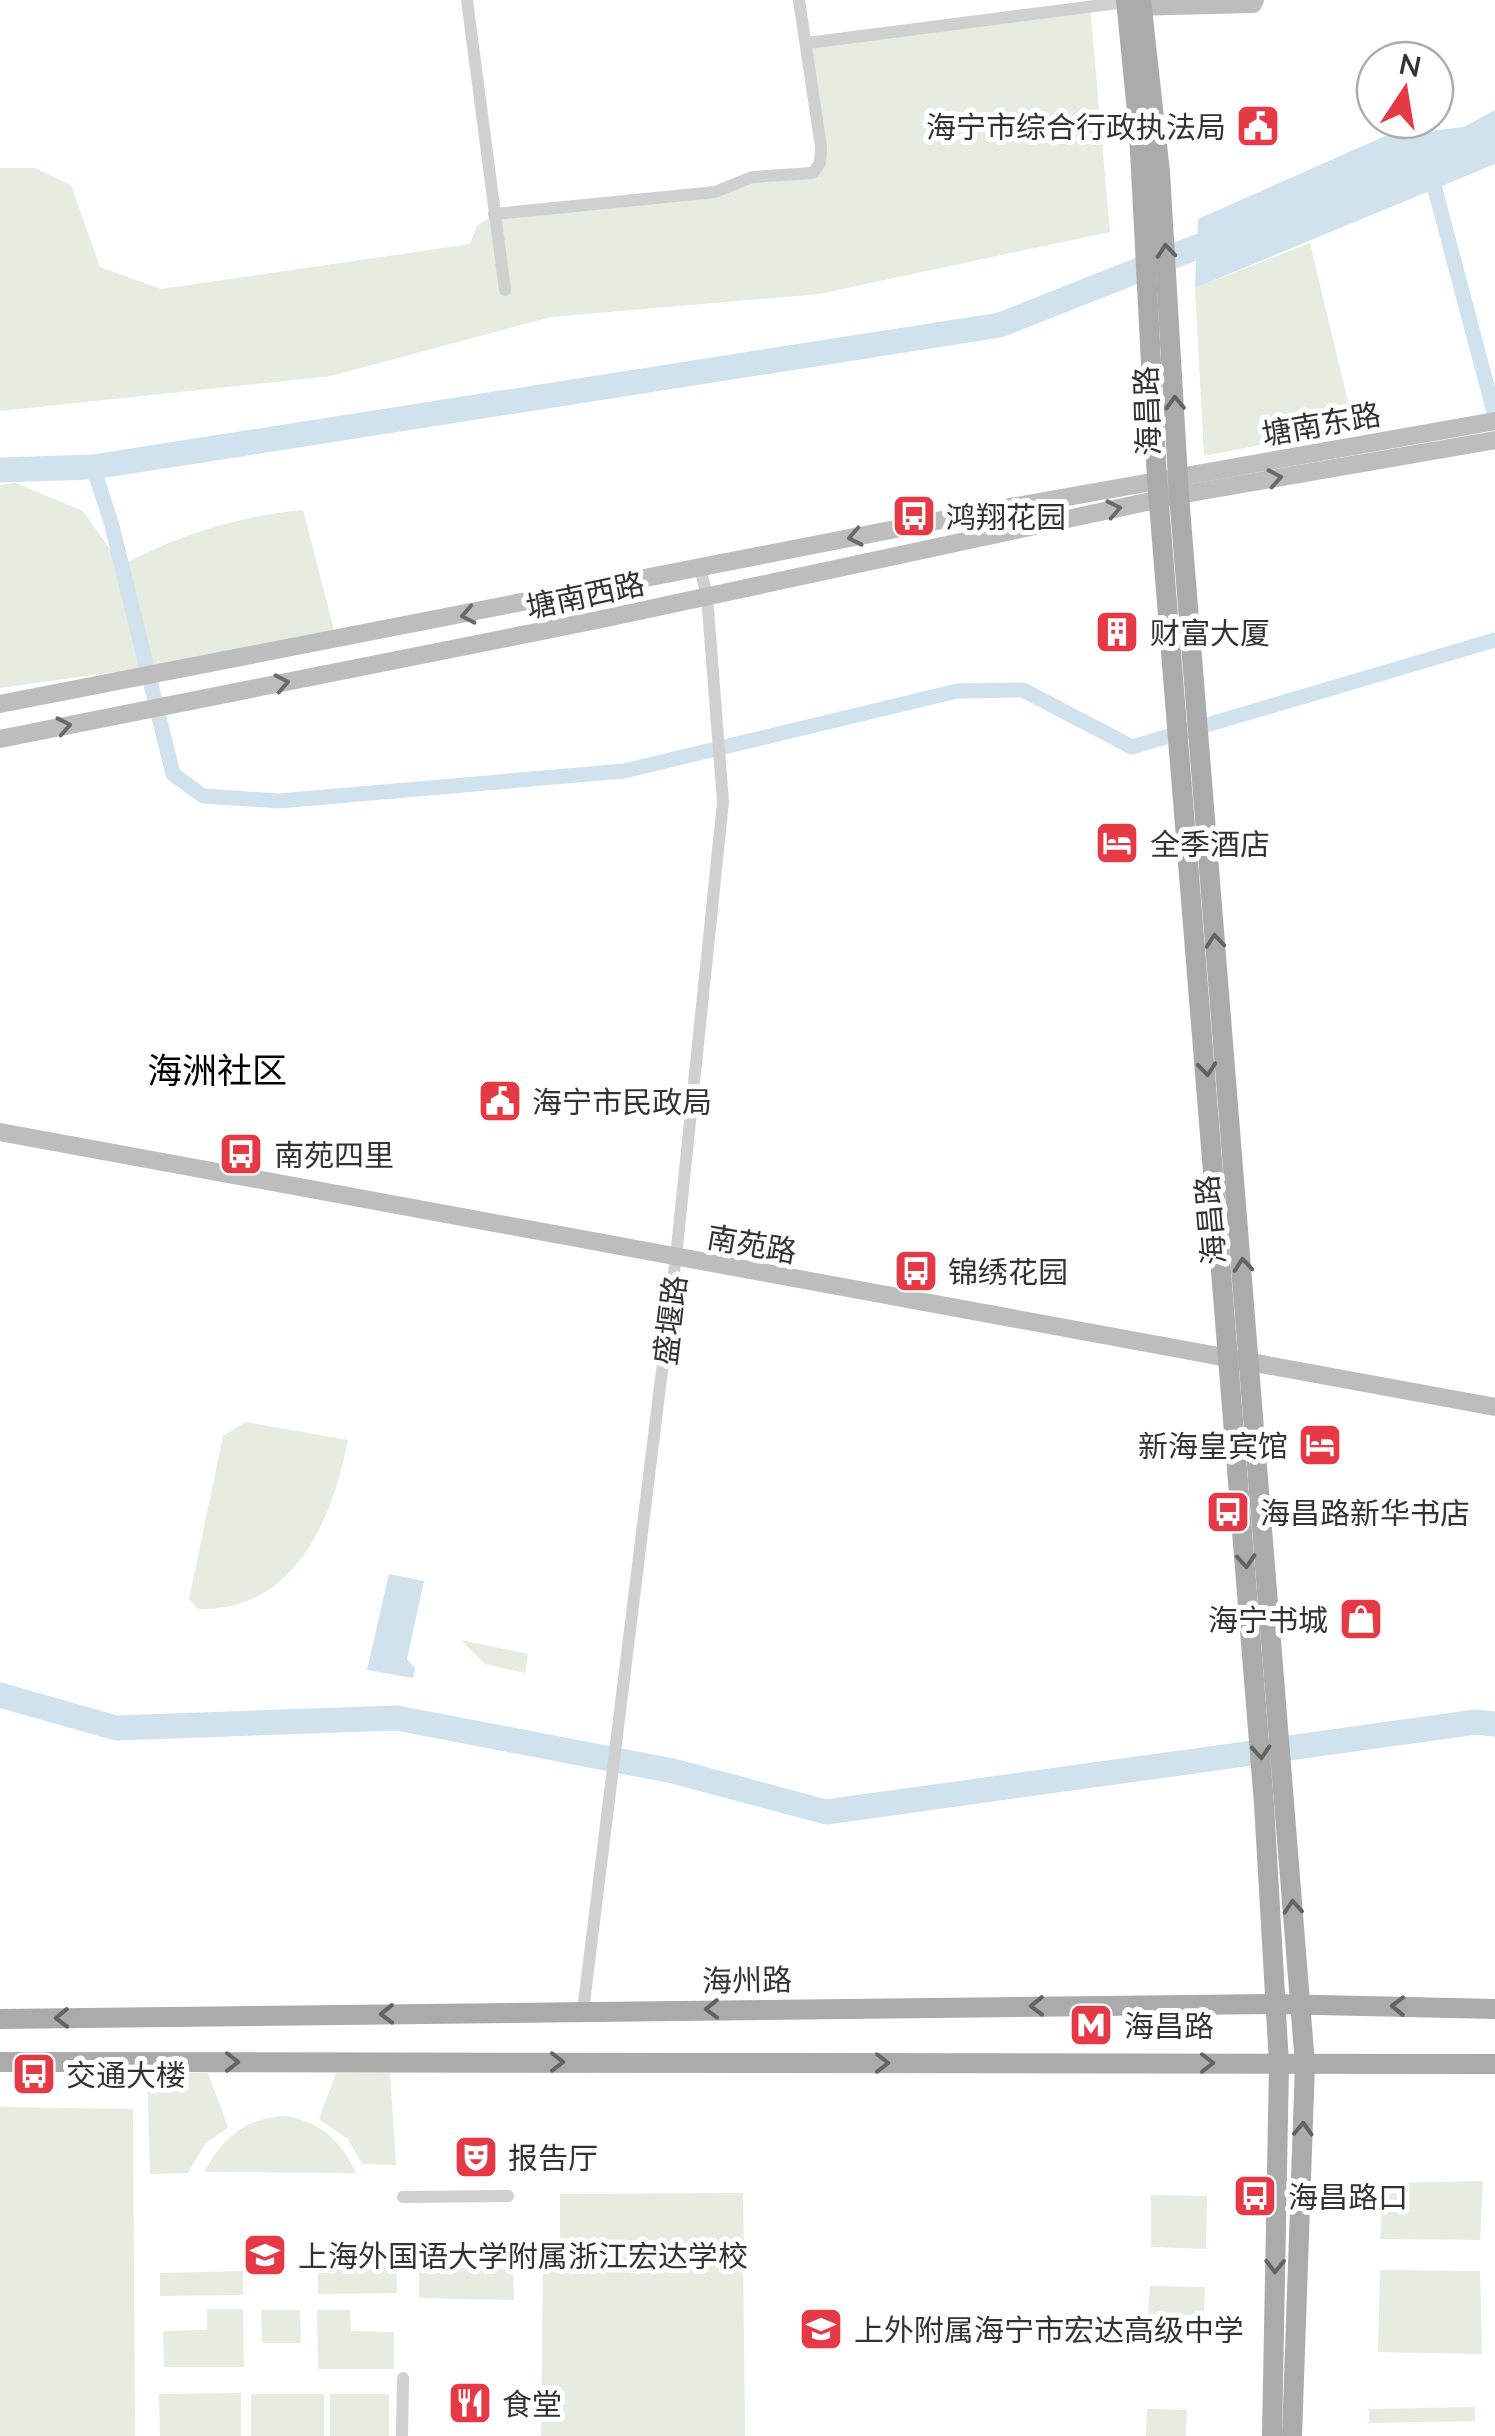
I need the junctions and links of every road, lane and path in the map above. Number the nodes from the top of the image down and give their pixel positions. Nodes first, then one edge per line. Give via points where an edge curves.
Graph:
1 (467, 0) edge
2 (799, 0) edge
3 (1254, 0) edge
4 (1132, 3) edge
5 (807, 42) junction
6 (1150, 176) junction
7 (494, 214) junction
8 (505, 290) dead end
9 (1495, 421) edge
10 (1489, 441) edge
11 (1169, 487) junction
12 (700, 568) junction
13 (707, 596) junction
14 (0, 704) edge
15 (0, 739) edge
16 (0, 1132) edge
17 (676, 1257) junction
18 (1241, 1360) junction
19 (1495, 1406) edge
20 (1274, 1802) junction
21 (1275, 2004) junction
22 (1300, 2004) junction
23 (1495, 2008) edge
24 (583, 2011) junction
25 (0, 2020) edge
26 (0, 2062) edge
27 (1278, 2064) junction
28 (1305, 2064) junction
29 (1495, 2064) edge
30 (403, 2196) dead end
31 (508, 2196) dead end
32 (402, 2378) dead end
33 (402, 2436) edge
34 (1272, 2436) edge
35 (1292, 2436) edge

1 - 7 street
2 - 5 street
3 - 4 main road
4 - 5 street
4 - 6 main road, 海昌路
5 - 7 street via 821,147 813,174 752,178 715,192
6 - 11 main road, 海昌路 via 1149,324
11 -> 6 main road, 海昌路 via 1172,330
7 - 8 street
9 - 11 main road, 塘南东路
11 -> 10 main road, 塘南东路
11 -> 12 main road, 塘南西路
13 -> 11 main road, 塘南西路
11 - 18 main road, 海昌路
12 - 13 street, 盛堰路
12 -> 14 main road, 塘南西路
15 -> 13 main road, 塘南西路
13 - 17 street, 盛堰路 via 723,802
16 - 17 main road, 南苑路
17 - 18 main road, 南苑路
17 - 24 street, 盛堰路
18 - 19 main road, 南苑路
18 - 20 main road, 海昌路
20 - 21 main road, 海昌路
22 -> 20 main road, 海昌路
21 - 22 main road, 海州路
21 -> 24 main road, 海州路
21 - 27 main road, 海昌路
23 -> 22 main road, 海州路
22 - 28 main road, 海昌路
24 -> 25 main road, 海州路
26 -> 27 main road
27 - 28 main road
27 -> 34 main road, 海昌路
28 - 29 main road
35 -> 28 main road, 海昌路
30 - 31 street
32 - 33 street

